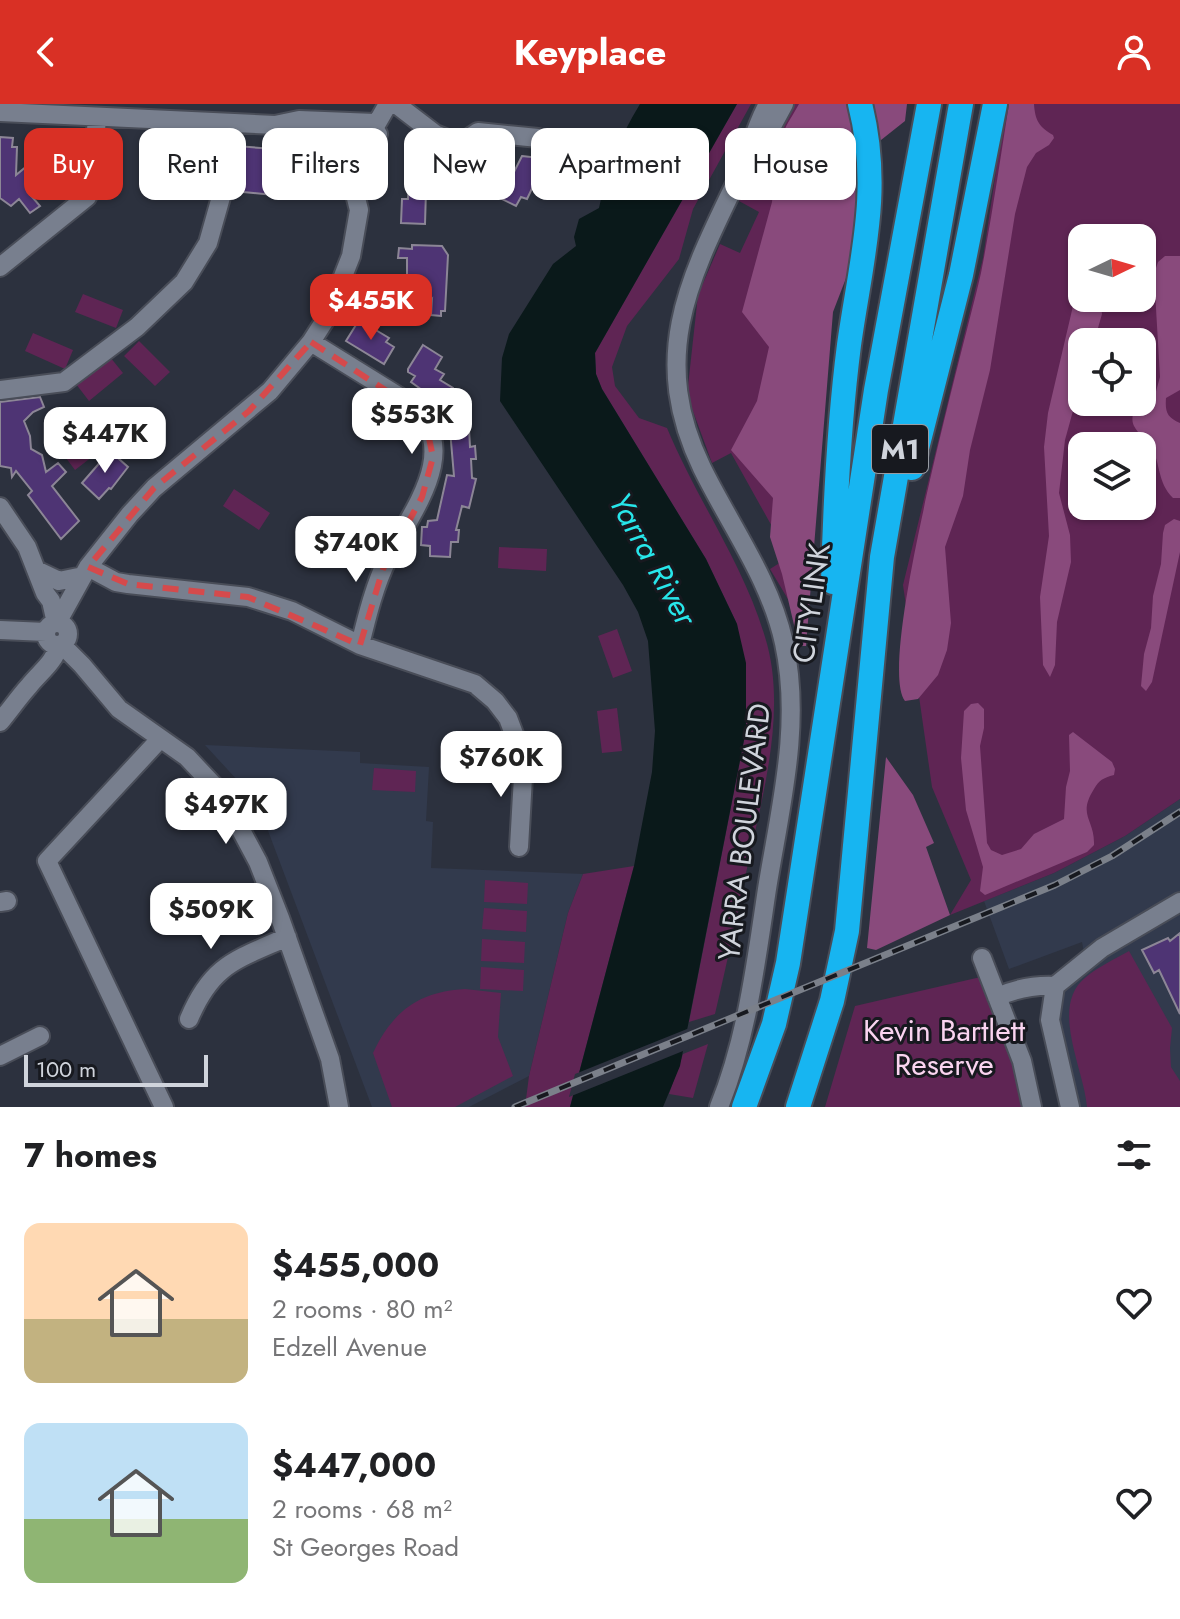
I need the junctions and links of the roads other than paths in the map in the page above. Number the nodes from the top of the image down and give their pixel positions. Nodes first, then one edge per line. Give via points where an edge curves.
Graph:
1 (768, 104) edge
2 (784, 104) edge
3 (860, 104) edge
4 (929, 104) edge
5 (961, 104) edge
6 (995, 104) edge
7 (396, 105) edge
8 (0, 112) edge
9 (97, 117) junction
10 (226, 123) junction
11 (284, 128) edge
12 (378, 128) edge
13 (756, 128) edge
14 (771, 128) edge
15 (531, 137) edge
16 (365, 200) edge
17 (728, 200) edge
18 (0, 267) edge
19 (311, 342) junction
20 (0, 390) edge
21 (0, 507) edge
22 (38, 571) junction
23 (82, 578) junction
24 (0, 630) edge
25 (57, 633) junction
26 (360, 645) junction
27 (86, 670) junction
28 (36, 678) junction
29 (830, 692) junction
30 (0, 722) edge
31 (160, 739) junction
32 (858, 797) junction
33 (519, 847) dead end
34 (1180, 902) edge
35 (287, 937) junction
36 (982, 958) dead end
37 (1055, 986) junction
38 (997, 997) junction
39 (189, 1019) dead end
40 (40, 1036) dead end
41 (0, 1056) edge
42 (330, 1059) junction
43 (164, 1107) edge
44 (339, 1107) edge
45 (350, 1107) edge
46 (719, 1107) edge
47 (744, 1107) edge
48 (798, 1107) edge
49 (1032, 1107) edge
50 (1070, 1107) edge

1 - 13 street, YARRA BOULEVARD
2 - 14 street, YARRA BOULEVARD
3 - 29 highway via 871,168 871,205 843,408
4 - 29 highway, CITYLINK / M1 via 876,390
5 - 32 highway, M1 via 882,557
6 - 32 highway via 961,275 912,467
7 - 12 street
7 - 15 street via 452,141 478,132
8 - 9 street
9 - 10 street
9 - 18 street via 87,197
10 - 11 street
10 - 20 street via 221,197 208,243 184,282 137,327 64,382
16 - 19 street via 342,280
17 - 46 street, YARRA BOULEVARD via 689,288 678,327 678,395 702,468 771,599 790,681 789,750 750,999
19 - 23 street via 249,411 154,488 108,539
19 - 26 street via 411,404 432,430 429,478 383,569
21 - 22 street
22 - 23 street via 59,581
22 - 25 street
23 - 25 street
23 - 26 street via 248,597 292,611
24 - 25 street
25 - 27 street
25 - 28 street via 55,656
26 - 33 street via 475,684 495,701 516,734 522,762
27 - 28 street via 57,667
27 - 31 street via 119,709
28 - 30 street
29 - 47 highway, CITYLINK / M1 via 788,963 774,1024
31 - 35 street via 187,757 218,790 258,862
31 - 43 street via 47,861
32 - 48 highway, M1 via 847,931 828,1015
34 - 37 street via 1102,948
35 - 39 street via 211,977
35 - 42 street
36 - 38 street
37 - 38 street via 1036,985
37 - 50 street via 1050,1020
38 - 49 street via 1022,1061
40 - 41 street
42 - 44 street
42 - 45 street via 344,1076

